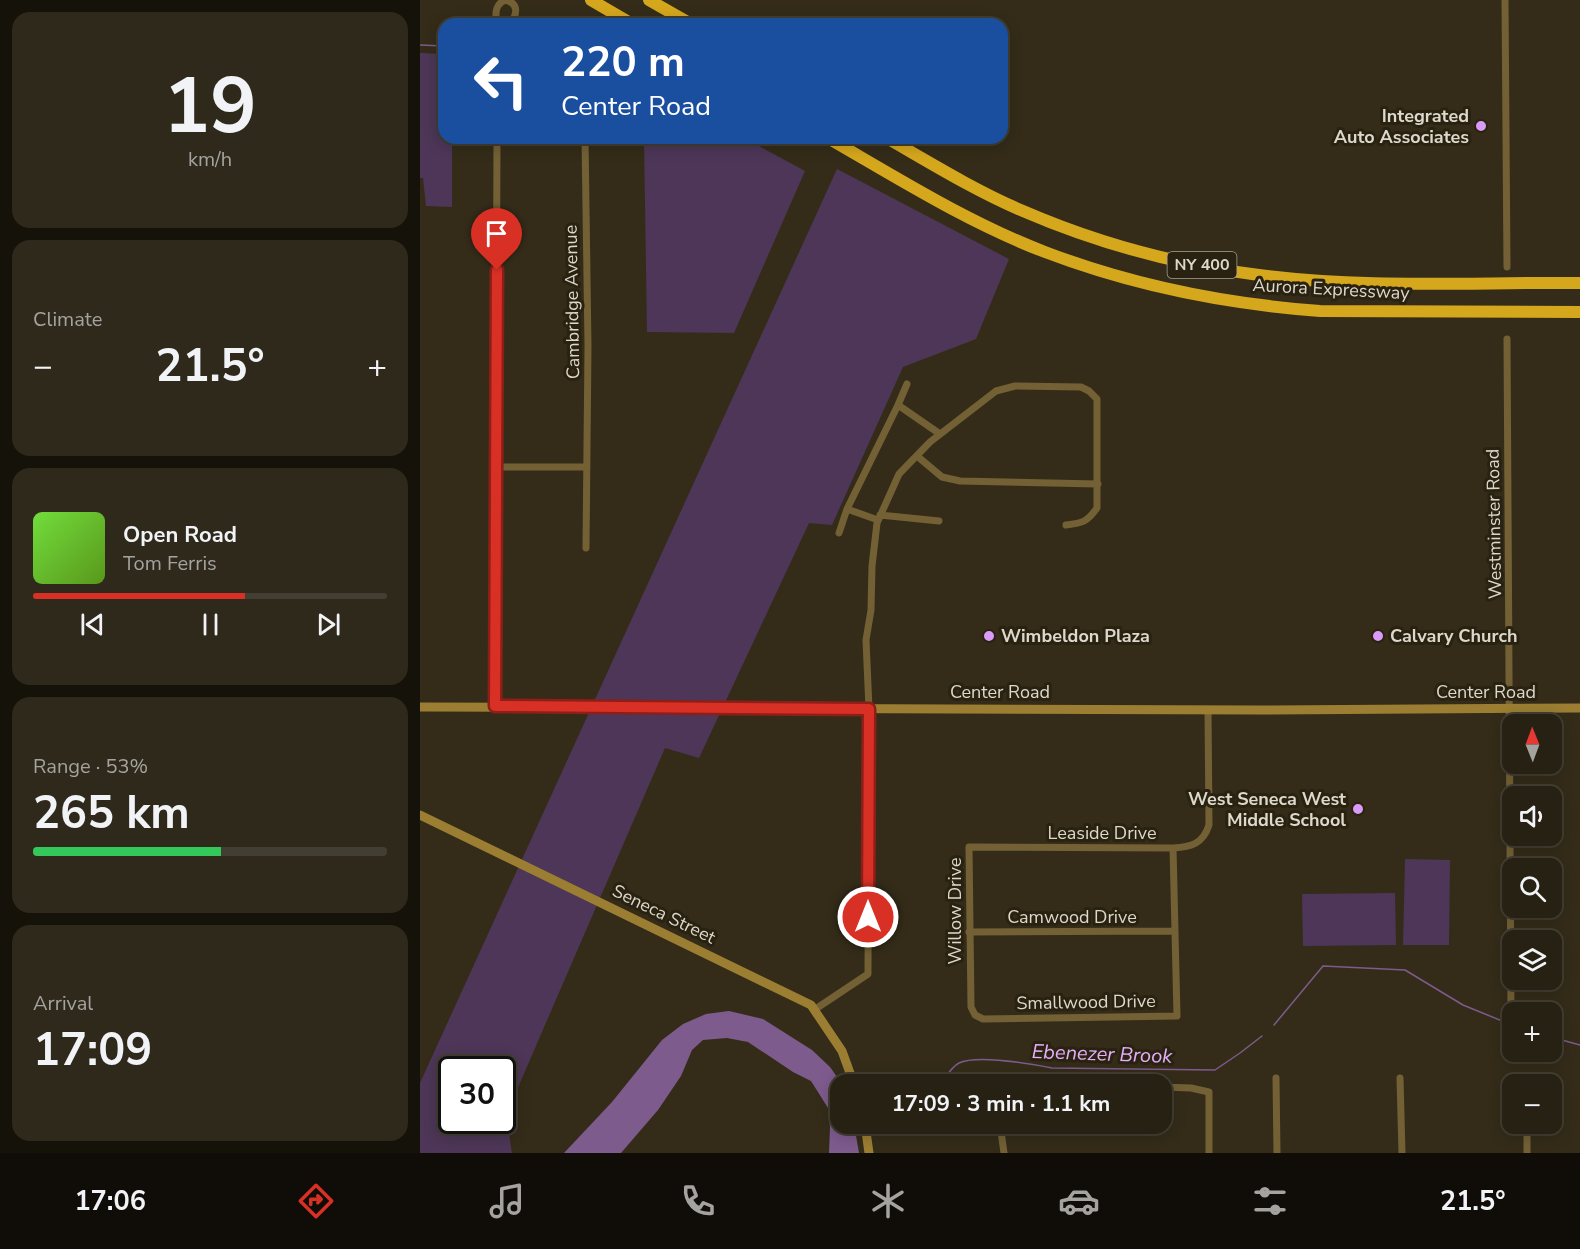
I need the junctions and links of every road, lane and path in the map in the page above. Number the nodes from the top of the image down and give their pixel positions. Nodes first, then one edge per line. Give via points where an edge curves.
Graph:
1 (591, 0) edge
2 (649, 0) edge
3 (668, 0) edge
4 (1505, 0) edge
5 (496, 18) edge
6 (514, 18) edge
7 (622, 18) edge
8 (680, 18) edge
9 (690, 18) edge
10 (496, 144) edge
11 (585, 144) edge
12 (838, 144) edge
13 (898, 144) edge
14 (1507, 267) dead end
15 (1580, 283) edge
16 (1580, 312) edge
17 (1507, 339) dead end
18 (907, 384) dead end
19 (898, 405) junction
20 (940, 434) junction
21 (917, 456) junction
22 (587, 466) junction
23 (495, 467) junction
24 (1098, 484) junction
25 (847, 509) junction
26 (879, 518) junction
27 (939, 521) dead end
28 (1066, 525) dead end
29 (839, 533) dead end
30 (586, 548) dead end
31 (495, 706) junction
32 (420, 707) edge
33 (1510, 708) junction
34 (1580, 708) edge
35 (869, 709) junction
36 (1208, 710) junction
37 (420, 815) edge
38 (1032, 848) joint
39 (1173, 848) junction
40 (1175, 931) junction
41 (969, 932) junction
42 (971, 1001) joint
43 (1511, 1002) edge
44 (814, 1010) junction
45 (850, 1074) edge
46 (1276, 1078) dead end
47 (1400, 1078) dead end
48 (1172, 1087) edge
49 (866, 1134) edge
50 (1001, 1134) edge
51 (1527, 1134) edge
52 (869, 1153) edge
53 (1004, 1153) edge
54 (1209, 1153) edge
55 (1277, 1153) edge
56 (1401, 1153) edge
57 (1527, 1153) edge

1 - 7 highway
2 - 8 highway
3 - 9 highway
4 - 14 street
5 - 6 street via 496,9 505,0 516,7
10 - 23 street
11 - 22 street, Cambridge Avenue
12 - 16 highway, Aurora Expressway / NY 400 via 973,220 1045,252 1185,294 1320,311
13 - 15 highway, Aurora Expressway / NY 400 via 1023,211 1115,244 1198,265 1308,280
17 - 33 street, Westminster Road
18 - 19 street
19 - 20 street
19 - 25 street
20 - 21 street
20 - 24 street via 996,391 1015,386 1081,387 1097,399
21 - 24 street via 942,477 960,481
21 - 26 street via 899,474
22 - 23 street
22 - 30 street, Cambridge Avenue
23 - 31 street
24 - 28 street via 1097,508 1090,517 1082,523
25 - 26 street
25 - 29 street
26 - 27 street
26 - 35 street via 867,640
31 - 32 main road, Center Road
31 - 35 main road, Center Road
33 - 34 main road, Center Road
33 - 36 main road, Center Road
33 - 43 street, Westminster Road
35 - 36 main road, Center Road
35 - 44 street via 868,974
36 - 39 street, Leaside Drive via 1209,825 1198,842
37 - 44 main road, Seneca Street via 811,1005
38 - 39 street, Leaside Drive
38 - 41 street, Willow Drive via 969,847
39 - 40 street
40 - 41 street, Camwood Drive
40 - 42 street, Smallwood Drive via 1177,1016 983,1019 975,1015
41 - 42 street, Willow Drive
44 - 45 main road, Seneca Street via 842,1051
46 - 55 street
47 - 56 street
48 - 54 street via 1209,1092
49 - 52 main road
50 - 53 street
51 - 57 street

